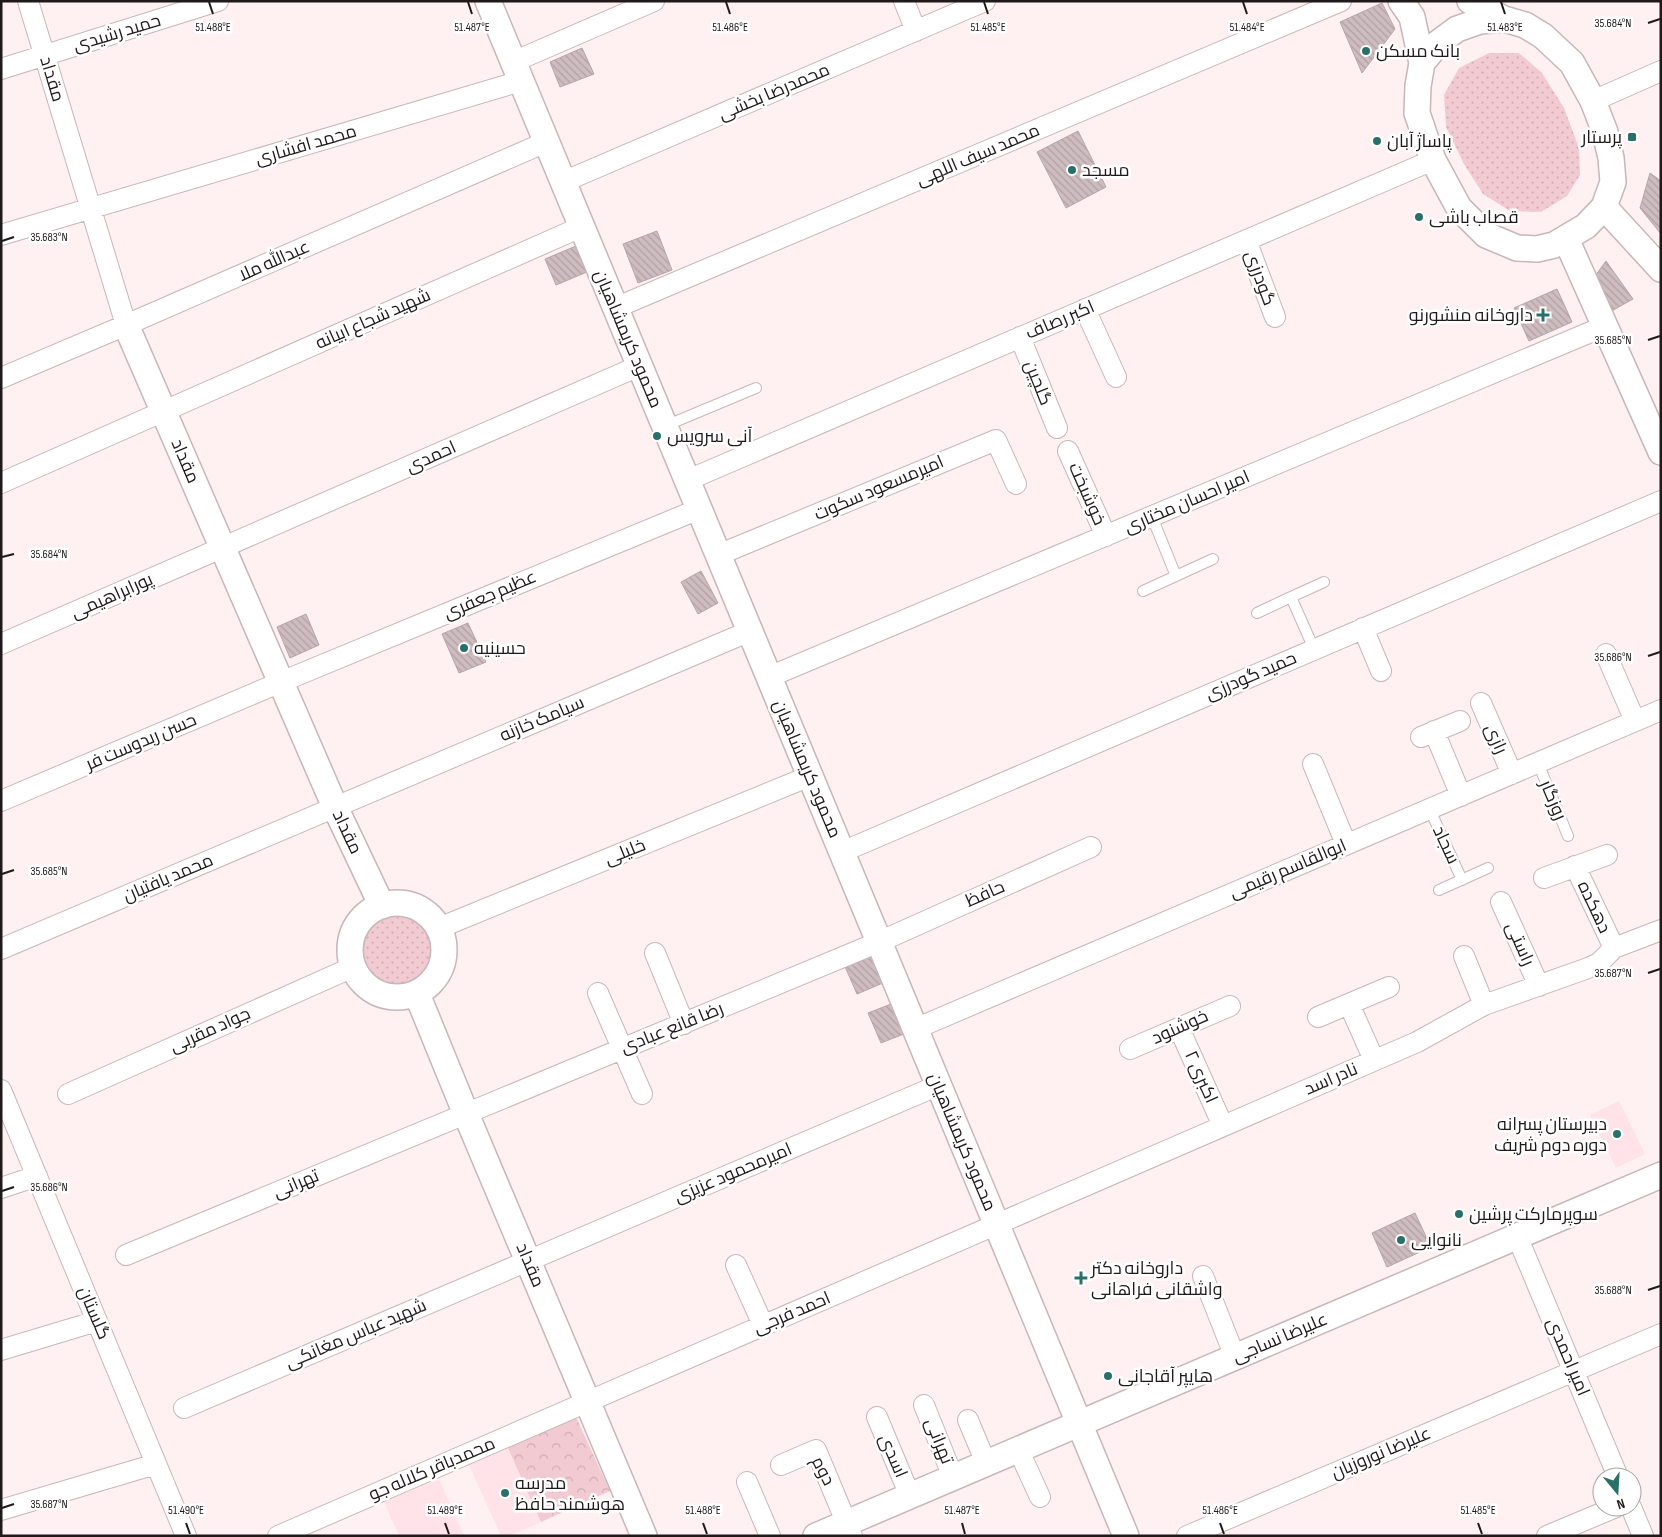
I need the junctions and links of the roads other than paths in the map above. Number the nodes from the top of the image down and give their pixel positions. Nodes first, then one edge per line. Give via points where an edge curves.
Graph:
1 (28, 1) edge
2 (218, 1) edge
3 (488, 1) edge
4 (654, 1) edge
5 (904, 1) edge
6 (985, 1) edge
7 (1341, 1) edge
8 (1401, 1) edge
9 (1470, 1) edge
10 (1487, 1) edge
11 (1504, 19) junction
12 (916, 31) junction
13 (45, 56) junction
14 (1422, 63) junction
15 (1, 69) edge
16 (1661, 71) edge
17 (517, 72) junction
18 (1593, 100) junction
19 (546, 142) junction
20 (1433, 160) junction
21 (563, 182) junction
22 (1604, 207) junction
23 (91, 209) junction
24 (582, 227) junction
25 (1, 235) edge
26 (1566, 239) junction
27 (1246, 240) junction
28 (1661, 268) edge
29 (615, 308) junction
30 (1085, 309) junction
31 (1274, 317) dead end
32 (126, 325) junction
33 (1605, 326) junction
34 (1020, 337) junction
35 (639, 366) junction
36 (1116, 377) dead end
37 (1, 378) edge
38 (756, 388) dead end
39 (164, 412) junction
40 (665, 426) junction
41 (1057, 428) dead end
42 (1068, 451) dead end
43 (1661, 452) edge
44 (688, 480) junction
45 (1, 483) edge
46 (1016, 484) dead end
47 (1661, 501) edge
48 (699, 509) junction
49 (1152, 516) junction
50 (1106, 536) junction
51 (223, 548) junction
52 (718, 555) junction
53 (1213, 559) dead end
54 (1176, 576) junction
55 (1324, 582) dead end
56 (1143, 592) dead end
57 (1291, 597) junction
58 (1257, 613) dead end
59 (1363, 628) junction
60 (750, 631) junction
61 (1, 644) edge
62 (1314, 649) junction
63 (1606, 654) dead end
64 (1381, 671) dead end
65 (769, 677) junction
66 (281, 682) junction
67 (1481, 703) dead end
68 (1661, 710) edge
69 (1460, 721) dead end
70 (1635, 721) junction
71 (1313, 764) dead end
72 (1538, 764) junction
73 (1512, 774) junction
74 (810, 776) junction
75 (1461, 796) junction
76 (1, 802) edge
77 (335, 807) junction
78 (1430, 810) junction
79 (1568, 836) dead end
80 (1346, 844) junction
81 (1091, 847) dead end
82 (842, 852) junction
83 (1607, 855) dead end
84 (1575, 866) junction
85 (1488, 868) dead end
86 (1544, 878) dead end
87 (1462, 880) junction
88 (1439, 890) dead end
89 (1501, 902) dead end
90 (382, 906) junction
91 (440, 928) junction
92 (1661, 930) edge
93 (879, 942) junction
94 (1614, 948) junction
95 (1, 949) edge
96 (656, 953) dead end
97 (1464, 956) dead end
98 (353, 967) junction
99 (1539, 986) junction
100 (1389, 987) dead end
101 (598, 993) dead end
102 (417, 994) junction
103 (1349, 1004) junction
104 (1484, 1005) junction
105 (1230, 1006) dead end
106 (1318, 1017) dead end
107 (684, 1024) junction
108 (1179, 1028) junction
109 (915, 1029) junction
110 (622, 1048) junction
111 (1130, 1049) dead end
112 (1374, 1060) junction
113 (939, 1085) junction
114 (1, 1090) edge
115 (68, 1094) dead end
116 (642, 1094) dead end
117 (466, 1114) junction
118 (1223, 1126) junction
119 (1661, 1175) edge
120 (37, 1176) junction
121 (1, 1188) edge
122 (996, 1224) junction
123 (1517, 1236) junction
124 (126, 1255) dead end
125 (528, 1261) junction
126 (736, 1265) dead end
127 (1203, 1276) dead end
128 (97, 1320) junction
129 (763, 1325) junction
130 (1661, 1334) edge
131 (1, 1350) edge
132 (1235, 1357) junction
133 (1574, 1371) junction
134 (587, 1402) junction
135 (924, 1406) dead end
136 (184, 1408) dead end
137 (876, 1417) dead end
138 (968, 1420) dead end
139 (1080, 1423) junction
140 (1018, 1449) junction
141 (986, 1463) junction
142 (156, 1464) junction
143 (781, 1465) dead end
144 (1614, 1467) edge
145 (953, 1477) junction
146 (747, 1482) dead end
147 (910, 1496) junction
148 (1040, 1497) dead end
149 (1, 1510) edge
150 (1592, 1517) edge
151 (1635, 1517) edge
152 (849, 1529) edge
153 (186, 1536) edge
154 (278, 1536) edge
155 (644, 1536) edge
156 (770, 1536) edge
157 (816, 1536) edge
158 (1126, 1536) edge
159 (1187, 1536) edge
160 (1547, 1536) edge
161 (1643, 1536) edge

1 - 13 street, مقداد
2 - 13 street, حمید رشیدی
3 - 17 street, محمود کریمشاهیان
4 - 17 street, محمد افشاری
5 - 12 street
6 - 12 street, محمدرضا بخشی
7 - 29 street, محمد سیف اللهی
8 - 14 street via 1412,17
9 - 11 street
10 - 11 street
11 - 14 street via 1480,21 1457,29 1438,43
11 - 18 street via 1525,25 1543,36 1572,63
12 - 21 street, محمدرضا بخشی
13 - 15 street, حمید رشیدی
13 - 23 street, مقداد
14 - 20 street via 1418,114
16 - 18 street
17 - 19 street, محمود کریمشاهیان
17 - 23 street, محمد افشاری
18 - 22 street via 1611,158 1613,182
19 - 21 street, محمود کریمشاهیان
19 - 32 street, عبدالله ملا
20 - 26 street via 1459,208 1486,235 1517,248 1537,249
20 - 27 street, اکبر رصاف
21 - 24 street, محمود کریمشاهیان
22 - 26 street via 1586,226
22 - 28 street
23 - 25 street, محمد افشاری
23 - 32 street, مقداد
24 - 29 street, محمود کریمشاهیان
24 - 39 street, شهید شجاع ابیانه
26 - 33 street
27 - 30 street, اکبر رصاف
27 - 31 street, گودرزی
29 - 35 street, محمود کریمشاهیان
30 - 34 street, اکبر رصاف
30 - 36 street
32 - 37 street, عبدالله ملا
32 - 39 street, مقداد
33 - 43 street
33 - 49 street, امیر احسان مختاری
34 - 41 street, گلچین
34 - 44 street, اکبر رصاف
35 - 40 street, محمود کریمشاهیان
35 - 51 street, احمدی
38 - 40 lane
39 - 45 street, شهید شجاع ابیانه
39 - 51 street, مقداد
40 - 44 street, محمود کریمشاهیان
42 - 50 street, خوشبخت
44 - 48 street, محمود کریمشاهیان
46 - 52 street, امیرمسعود سکوت via 996,440
47 - 59 street, حمید گودرزی
48 - 52 street, محمود کریمشاهیان
48 - 66 street, عظیم جعفری
49 - 50 street, امیر احسان مختاری
49 - 54 lane
50 - 65 street, امیر احسان مختاری
51 - 61 street, پورابراهیمی
51 - 66 street, مقداد
52 - 60 street, محمود کریمشاهیان
53 - 54 lane
54 - 56 lane
55 - 57 lane
57 - 58 lane
57 - 62 lane
59 - 62 street, حمید گودرزی
59 - 64 street
60 - 65 street, محمود کریمشاهیان
60 - 77 street, سیامک خازنه
62 - 82 street, حمید گودرزی
63 - 70 street
65 - 74 street, محمود کریمشاهیان
66 - 76 street, حسن ربدوست فر
66 - 77 street, مقداد
67 - 73 street, رازی
68 - 70 street, ابوالقاسم رقیمی
69 - 75 street via 1428,734
70 - 72 street, ابوالقاسم رقیمی
71 - 80 street
72 - 73 street, ابوالقاسم رقیمی
72 - 79 lane, روزگار
73 - 75 street, ابوالقاسم رقیمی
74 - 82 street, محمود کریمشاهیان
74 - 91 street, خلیلی
75 - 78 street, ابوالقاسم رقیمی
77 - 90 street, مقداد
77 - 95 street, محمد یافتیان
78 - 80 street, ابوالقاسم رقیمی
78 - 87 lane, سجاد
80 - 109 street, ابوالقاسم رقیمی
81 - 93 street, حافظ
82 - 93 street, محمود کریمشاهیان
83 - 84 street
84 - 86 street
84 - 94 street, دهکده
85 - 87 lane, سجاد
87 - 88 lane, سجاد
89 - 99 street, راستی
90 - 91 street via 408,904 432,917
90 - 98 street via 368,913 358,924 350,952
91 - 102 street via 444,958 440,973
92 - 94 street, نادر اسد
93 - 107 street, رضا قانع عبادی
93 - 109 street, محمود کریمشاهیان
94 - 99 street, نادر اسد via 1599,963
96 - 107 street
97 - 104 street
98 - 102 street via 360,980 372,991 386,997 402,998
98 - 115 street, جواد مقربی
99 - 104 street, نادر اسد
100 - 103 street
101 - 110 street
102 - 117 street, مقداد
103 - 106 street
103 - 112 street
104 - 112 street, نادر اسد via 1417,1042
105 - 108 street, خوشنود
107 - 110 street, رضا قانع عبادی
108 - 111 street, خوشنود
108 - 118 street, اکبری ۲
109 - 113 street, محمود کریمشاهیان
110 - 116 street
110 - 117 street, رضا قانع عبادی
112 - 118 street, نادر اسد
113 - 122 street, محمود کریمشاهیان
113 - 125 street, امیرمحمود عزیزی
114 - 120 street, گلستان
117 - 124 street, تهرانی
117 - 125 street, مقداد
118 - 122 street, نادر اسد
119 - 123 street, علیرضا نساجی
120 - 121 street
120 - 128 street, گلستان
122 - 129 street, احمد فرجی
122 - 139 street, محمود کریمشاهیان
123 - 132 street, علیرضا نساجی
123 - 133 street, امیر احمدی
125 - 134 street, مقداد
125 - 136 street, شهید عباس مغانکی
126 - 129 street
127 - 132 street
128 - 131 street
128 - 142 street, گلستان
129 - 134 street, احمد فرجی
130 - 133 street, علیرضا نوروزیان
132 - 139 street, علیرضا نساجی
133 - 144 street, امیر احمدی
133 - 159 street, علیرضا نوروزیان
134 - 154 street, محمدباقر کلاله جو
134 - 155 street, مقداد
135 - 145 street, تهرانی
137 - 147 street, اسدی
138 - 141 street
139 - 140 street, علیرضا نساجی
139 - 158 street, محمود کریمشاهیان
140 - 141 street, علیرضا نساجی
140 - 148 street
141 - 145 street, علیرضا نساجی
142 - 149 street
142 - 153 street, گلستان
143 - 152 street, دوم via 816,1450
145 - 147 street, علیرضا نساجی
146 - 156 street
147 - 152 street, علیرضا نساجی
150 - 160 street
151 - 161 street
152 - 157 street, علیرضا نساجی

